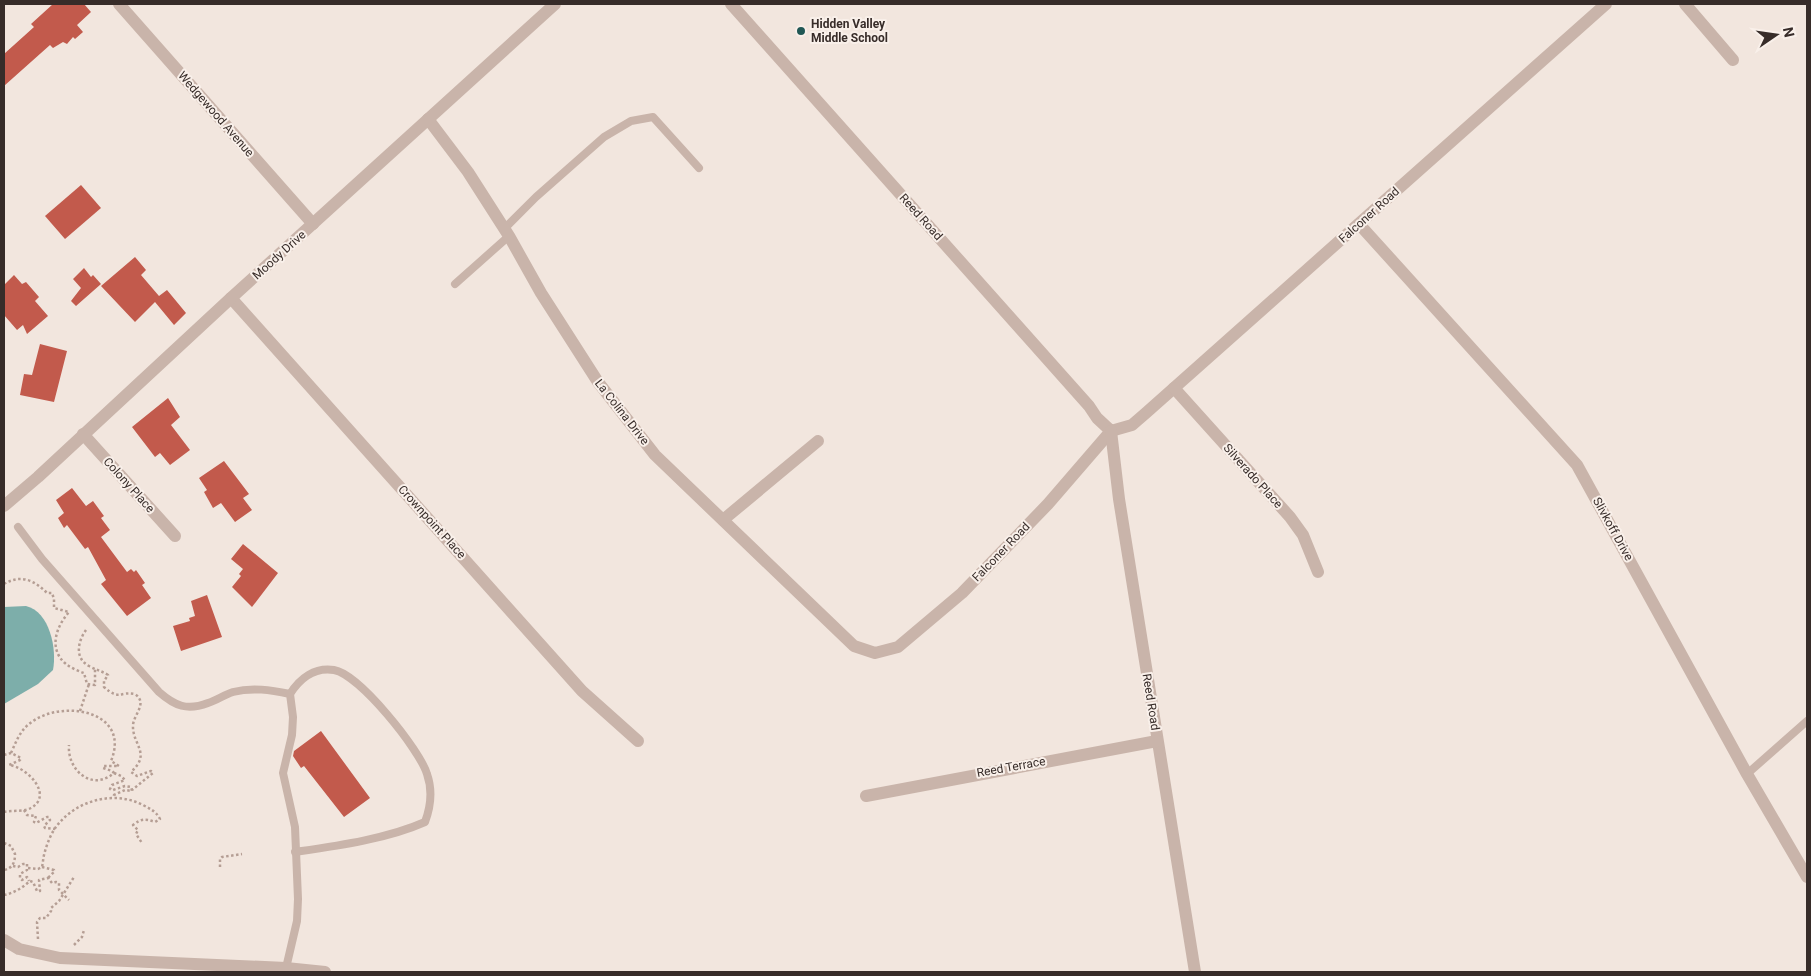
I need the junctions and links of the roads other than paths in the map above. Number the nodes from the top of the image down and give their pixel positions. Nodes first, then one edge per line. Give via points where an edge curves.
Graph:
1 (120, 4) edge
2 (556, 4) edge
3 (731, 4) edge
4 (1606, 4) edge
5 (1685, 4) edge
6 (1733, 60) dead end
7 (428, 119) junction
8 (699, 168) dead end
9 (313, 224) junction
10 (1359, 224) junction
11 (507, 232) junction
12 (455, 284) dead end
13 (230, 298) junction
14 (1174, 388) junction
15 (1111, 431) junction
16 (83, 434) junction
17 (818, 441) dead end
18 (4, 506) edge
19 (723, 520) junction
20 (18, 526) dead end
21 (175, 536) dead end
22 (1318, 572) dead end
23 (875, 653) joint
24 (290, 694) junction
25 (1807, 721) edge
26 (638, 741) dead end
27 (1157, 741) junction
28 (1747, 774) junction
29 (866, 796) dead end
30 (295, 852) junction
31 (1807, 877) edge
32 (4, 940) edge
33 (286, 968) junction
34 (325, 972) edge
35 (1195, 972) edge

1 - 9 street, Wedgewood Avenue
2 - 7 street, Moody Drive
3 - 15 street, Reed Road
4 - 10 street, Falconer Road
5 - 6 street
7 - 9 street, Moody Drive
7 - 11 street, La Colina Drive
8 - 11 lane via 653,117 631,121 604,136
9 - 13 street, Moody Drive
10 - 14 street, Falconer Road
10 - 28 street, Slivkoff Drive via 1577,465
11 - 12 lane
11 - 19 street, La Colina Drive via 541,293 598,382 655,455
13 - 16 street, Moody Drive
13 - 26 street, Crownpoint Place via 582,691
14 - 15 street, Falconer Road via 1132,425
14 - 22 street, Silverado Place via 1290,517 1302,535
15 - 23 street, Falconer Road via 1048,504 962,594 898,647
15 - 27 street, Reed Road
16 - 18 street, Moody Drive
16 - 21 street, Colony Place
17 - 19 street
19 - 23 street, La Colina Drive via 854,646
20 - 24 lane via 48,566 173,704 187,707 207,704 232,692 248,690 267,689
24 - 30 lane via 293,726 283,773 295,827
24 - 30 lane via 308,674 320,670 336,670 358,683 419,757 427,773 431,798 424,822 410,829
25 - 28 lane
27 - 29 street, Reed Terrace
27 - 35 street, Reed Road
28 - 31 street, Slivkoff Drive
30 - 33 lane via 297,921
32 - 33 street via 19,949 60,958
33 - 34 street

